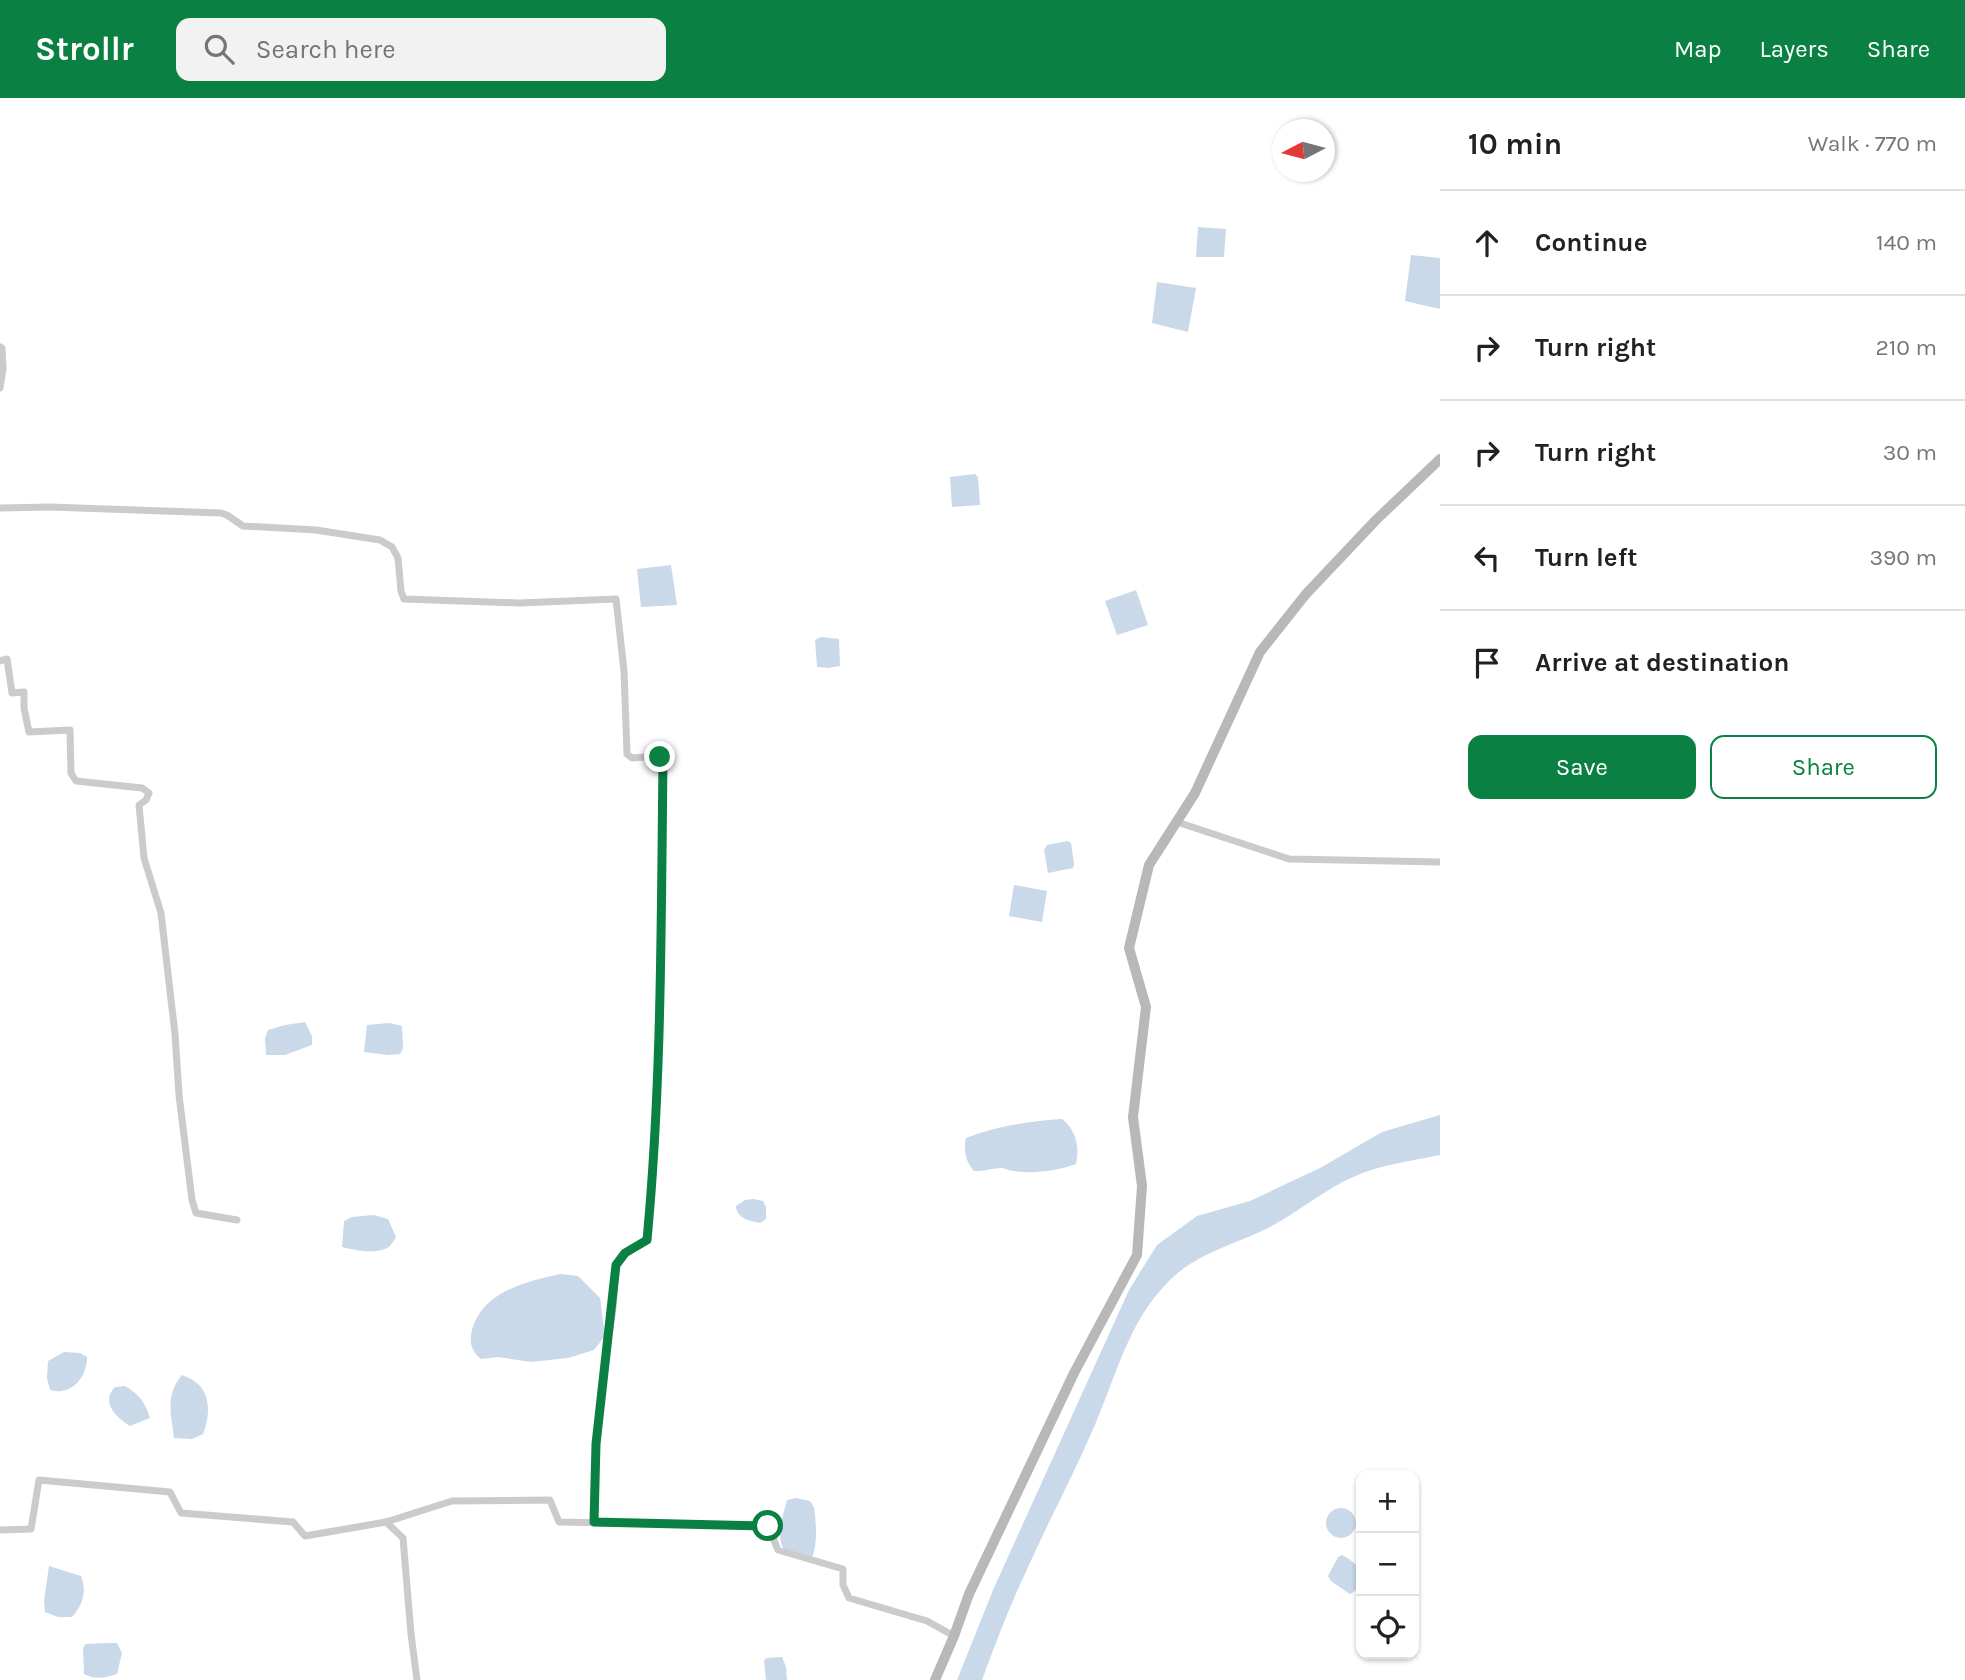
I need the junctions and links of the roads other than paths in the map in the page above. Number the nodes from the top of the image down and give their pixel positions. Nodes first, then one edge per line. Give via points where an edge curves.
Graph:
1 (0, 347) edge
2 (0, 388) edge
3 (1440, 459) edge
4 (0, 508) edge
5 (0, 661) edge
6 (1177, 822) junction
7 (1440, 862) edge
8 (237, 1220) dead end
9 (386, 1522) junction
10 (594, 1522) junction
11 (0, 1530) edge
12 (954, 1636) junction
13 (417, 1680) edge
14 (935, 1680) edge

1 - 2 street
3 - 6 main road via 1306,594 1260,652
4 - 10 street via 220,513 243,526 380,540 392,547 398,558 404,599 519,603 616,598 627,754 632,758 657,756 663,761 659,1017 647,1240 625,1253 616,1265 596,1444
5 - 8 street via 8,659 12,693 24,692 29,732 70,730 71,773 76,781 149,793 139,805 140,827 161,913 192,1200 196,1213
6 - 7 street via 1289,859
6 - 12 main road via 1149,866 1129,948 1146,1007 1133,1117 1142,1186 1137,1255 1073,1373 969,1594
9 - 10 street via 452,1501 550,1500 559,1522
9 - 11 street via 305,1536 293,1522 181,1513 170,1492 38,1480 31,1529
9 - 13 street via 402,1538
10 - 12 street via 768,1526 778,1550 843,1569 849,1598 927,1621
12 - 14 main road

